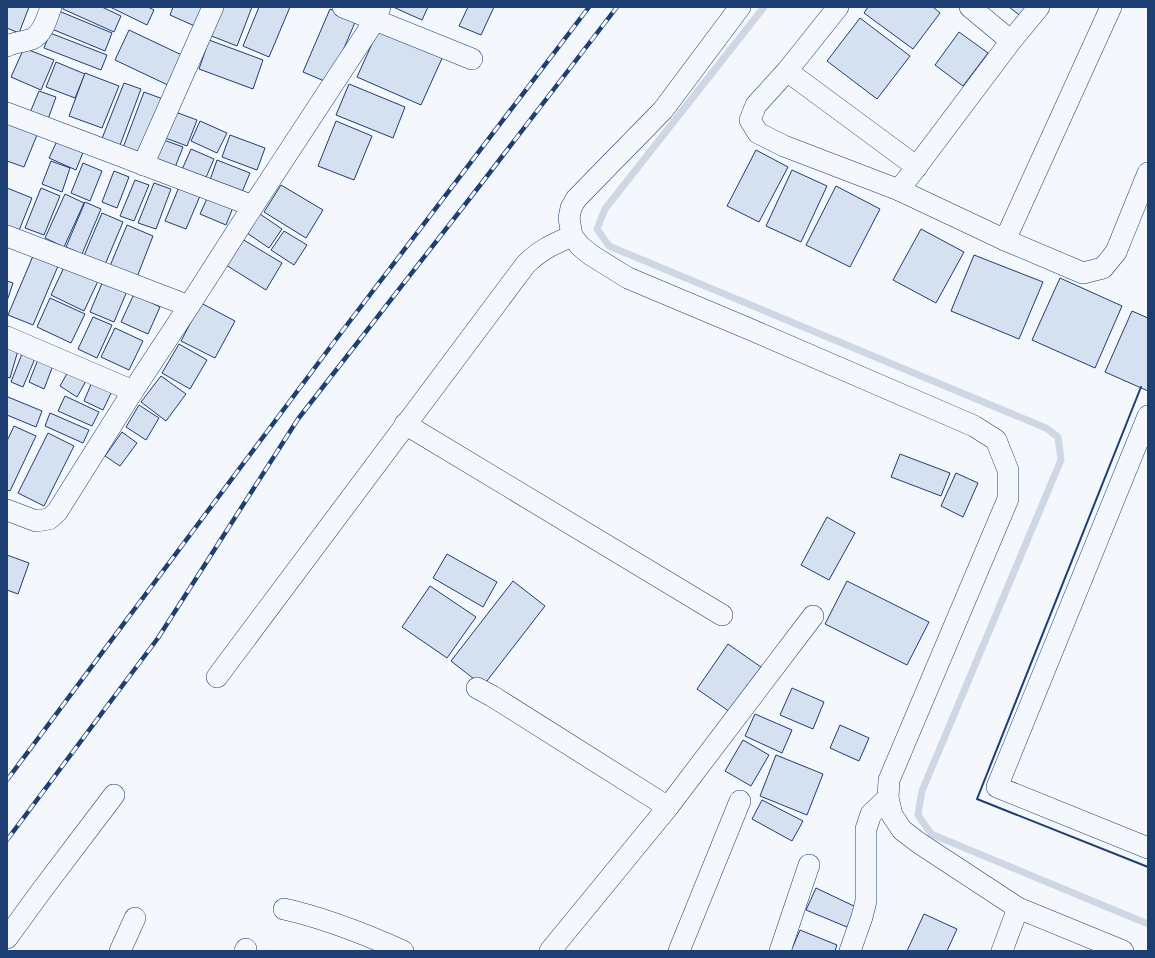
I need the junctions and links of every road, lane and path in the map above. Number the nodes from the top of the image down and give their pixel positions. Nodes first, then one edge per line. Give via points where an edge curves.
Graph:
1 (51, 7) edge
2 (213, 7) edge
3 (343, 7) edge
4 (740, 7) edge
5 (838, 7) edge
6 (970, 7) edge
7 (1039, 7) edge
8 (1111, 7) edge
9 (377, 13) edge
10 (1011, 41) junction
11 (7, 46) edge
12 (472, 59) dead end
13 (787, 71) junction
14 (7, 113) edge
15 (143, 165) junction
16 (917, 167) junction
17 (1148, 173) edge
18 (899, 190) junction
19 (253, 206) junction
20 (7, 236) edge
21 (572, 236) junction
22 (1005, 240) junction
23 (189, 306) junction
24 (7, 337) edge
25 (133, 391) junction
26 (1148, 416) edge
27 (405, 424) junction
28 (7, 510) edge
29 (722, 616) dead end
30 (813, 616) dead end
31 (217, 677) dead end
32 (477, 688) dead end
33 (114, 795) dead end
34 (888, 798) junction
35 (740, 801) dead end
36 (668, 807) junction
37 (1148, 848) edge
38 (809, 865) dead end
39 (1018, 908) junction
40 (284, 909) dead end
41 (135, 918) dead end
42 (7, 938) edge
43 (373, 945) edge
44 (120, 951) edge
45 (403, 951) edge
46 (550, 951) edge
47 (679, 951) edge
48 (780, 951) edge
49 (850, 951) edge
50 (1002, 951) edge
51 (1123, 951) edge

1 - 11 street via 38,34 32,39
2 - 15 street
3 - 9 street
4 - 21 street via 664,110 576,199 569,218
5 - 13 street
6 - 10 street
7 - 10 street
8 - 22 street
9 - 12 street
9 - 19 street
10 - 16 street
13 - 16 street
13 - 18 street via 756,105 750,120 758,133 784,146
14 - 15 street
15 - 19 street
16 - 18 street
17 - 22 street via 1116,252 1103,268 1083,274
18 - 22 street
19 - 23 street
20 - 23 street
21 - 27 street via 546,248 526,264
21 - 34 street via 590,255 628,278 974,426 996,440 1008,470 1008,499 889,780
23 - 25 street
24 - 25 street
25 - 28 street via 57,512 49,519 36,521
26 - 37 street via 997,787
27 - 29 street
27 - 31 street
30 - 36 street
32 - 36 street
33 - 42 street
34 - 39 street via 892,815 902,830
34 - 49 street via 871,814 866,829 866,901
35 - 47 street
36 - 46 street
38 - 48 street
39 - 50 street
39 - 51 street
40 - 43 street via 304,914
41 - 44 street
43 - 45 street

